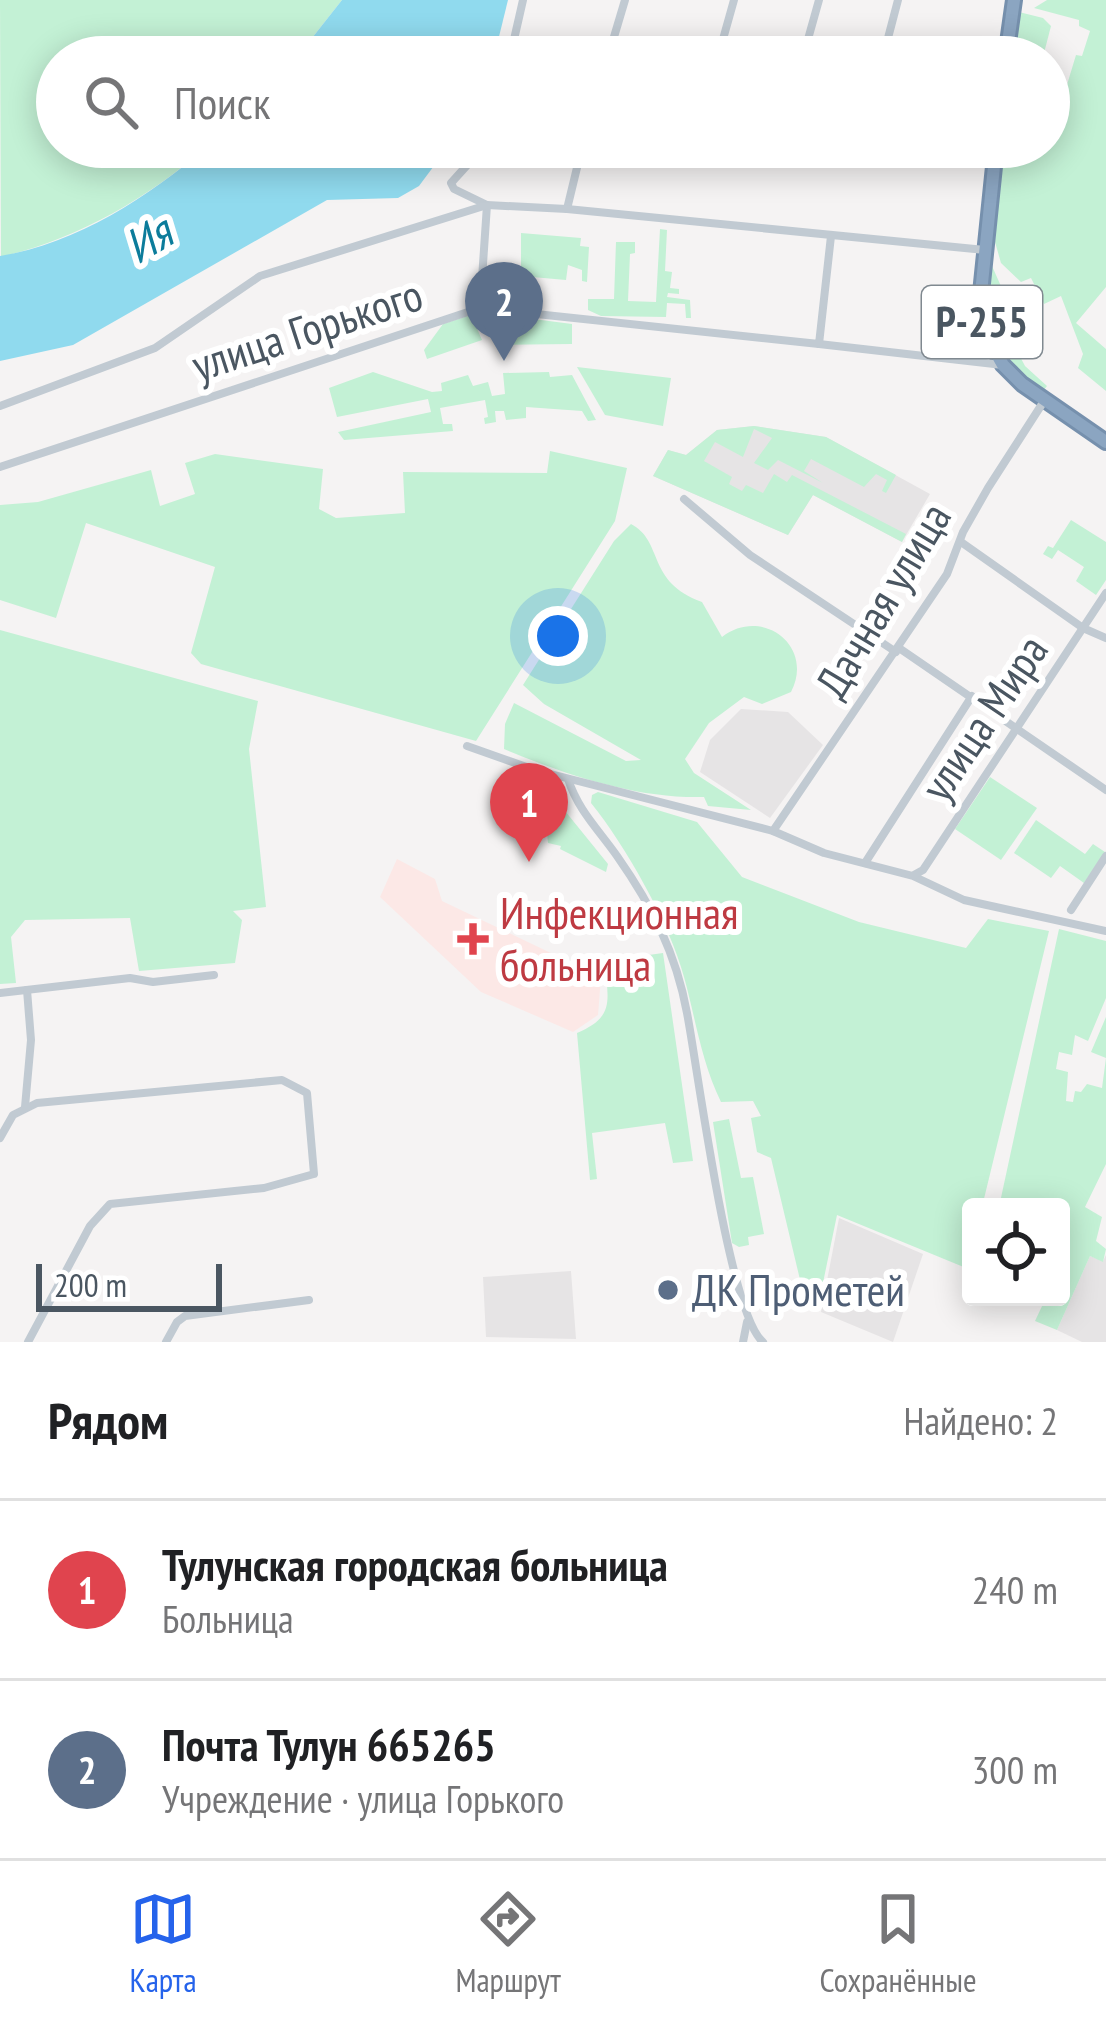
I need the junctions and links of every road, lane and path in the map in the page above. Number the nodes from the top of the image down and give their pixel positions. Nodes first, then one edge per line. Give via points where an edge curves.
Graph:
1 (523, 0) edge
2 (625, 0) edge
3 (734, 0) edge
4 (819, 0) edge
5 (898, 0) edge
6 (1014, 0) edge
7 (515, 36) edge
8 (614, 36) edge
9 (724, 36) edge
10 (809, 36) edge
11 (889, 36) edge
12 (1009, 36) edge
13 (465, 168) edge
14 (577, 168) edge
15 (994, 168) edge
16 (487, 205) junction
17 (568, 208) junction
18 (831, 236) junction
19 (987, 250) junction
20 (480, 308) junction
21 (819, 344) junction
22 (1004, 365) junction
23 (1044, 401) junction
24 (0, 406) edge
25 (1106, 442) edge
26 (0, 467) edge
27 (684, 499) dead end
28 (961, 542) junction
29 (1106, 593) edge
30 (1083, 628) junction
31 (1106, 638) edge
32 (898, 650) junction
33 (972, 696) junction
34 (1018, 728) junction
35 (467, 746) dead end
36 (568, 779) junction
37 (592, 785) junction
38 (1106, 790) edge
39 (576, 804) junction
40 (773, 831) junction
41 (1106, 856) edge
42 (865, 863) junction
43 (913, 876) junction
44 (1071, 910) dead end
45 (1106, 931) edge
46 (214, 975) dead end
47 (27, 990) junction
48 (0, 993) edge
49 (25, 1107) junction
50 (0, 1138) edge
51 (309, 1300) dead end
52 (747, 1322) junction
53 (28, 1342) edge
54 (166, 1342) edge
55 (743, 1342) edge
56 (763, 1342) edge

1 - 7 street
2 - 8 street
3 - 9 street
4 - 10 street
5 - 11 street
6 - 12 highway
13 - 16 street via 454,189
14 - 17 street
15 - 19 highway, Р-255
16 - 17 street
16 - 20 street
16 - 24 street via 260,276 155,348
17 - 18 street
18 - 19 street
18 - 21 street
19 - 22 highway, Р-255 via 982,320
20 - 21 street, улица Горького
20 - 26 street, улица Горького
21 - 22 street, улица Горького
22 - 23 highway, Р-255
23 - 25 highway, Р-255
23 - 28 street, Дачная улица
27 - 32 street via 750,555
28 - 30 street
28 - 32 street, Дачная улица
29 - 30 street, улица Мира
30 - 31 street
30 - 34 street, улица Мира
32 - 33 street
32 - 40 street, Дачная улица
33 - 34 street
33 - 42 street
34 - 38 street
34 - 43 street, улица Мира
35 - 36 street
36 - 37 street
36 - 39 street
37 - 39 street
37 - 40 street
39 - 52 street via 648,902 675,957
40 - 42 street
41 - 44 street
42 - 43 street
43 - 45 street via 964,901
46 - 47 street
47 - 48 street
47 - 49 street
49 - 50 street
49 - 53 street via 282,1080 307,1093 314,1174 264,1188 110,1204
51 - 54 street via 185,1316
52 - 55 street
52 - 56 street

